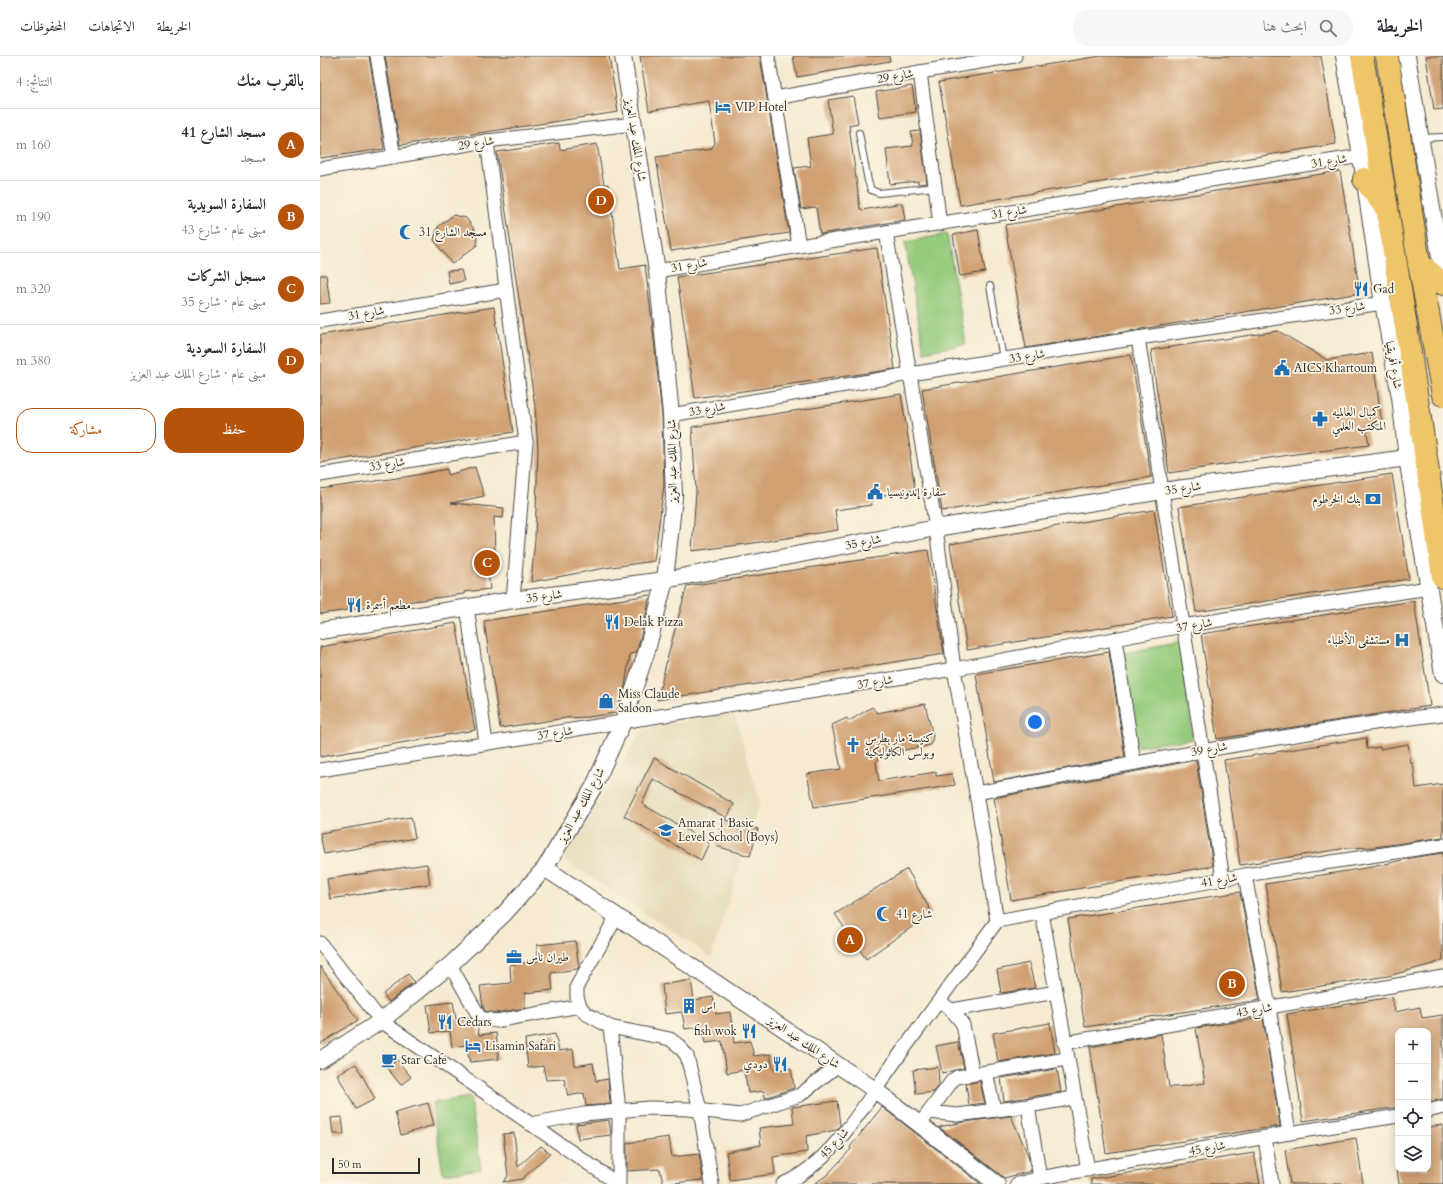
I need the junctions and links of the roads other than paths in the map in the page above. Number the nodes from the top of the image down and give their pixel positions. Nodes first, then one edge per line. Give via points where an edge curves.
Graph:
1 (377, 56) edge
2 (623, 56) edge
3 (768, 56) edge
4 (1015, 56) edge
5 (1344, 56) edge
6 (1362, 56) edge
7 (1387, 56) edge
8 (1407, 56) edge
9 (920, 72) junction
10 (775, 98) junction
11 (633, 124) junction
12 (859, 133) dead end
13 (1443, 137) edge
14 (1420, 138) junction
15 (487, 141) junction
16 (1361, 156) junction
17 (394, 157) junction
18 (320, 169) edge
19 (1364, 179) junction
20 (935, 187) junction
21 (1388, 210) junction
22 (940, 224) junction
23 (886, 232) junction
24 (799, 246) junction
25 (1419, 263) junction
26 (657, 271) junction
27 (1443, 275) edge
28 (1443, 284) edge
29 (990, 286) dead end
30 (506, 290) junction
31 (1383, 303) junction
32 (320, 321) edge
33 (1138, 338) junction
34 (1003, 359) junction
35 (910, 374) junction
36 (1443, 395) edge
37 (672, 415) junction
38 (526, 442) junction
39 (1407, 458) junction
40 (320, 475) edge
41 (1162, 491) junction
42 (936, 528) junction
43 (665, 580) junction
44 (1436, 583) edge
45 (513, 600) junction
46 (467, 607) junction
47 (1184, 626) junction
48 (320, 631) edge
49 (1115, 639) junction
50 (954, 669) junction
51 (1443, 674) edge
52 (1443, 714) edge
53 (623, 722) junction
54 (486, 743) junction
55 (1202, 750) junction
56 (1134, 763) junction
57 (320, 770) edge
58 (976, 793) junction
59 (1443, 845) edge
60 (545, 868) junction
61 (1245, 875) junction
62 (1223, 879) junction
63 (1042, 913) junction
64 (617, 916) junction
65 (997, 921) junction
66 (320, 943) edge
67 (450, 965) junction
68 (1443, 977) edge
69 (1056, 992) junction
70 (938, 1001) junction
71 (580, 1006) junction
72 (1269, 1007) junction
73 (952, 1010) junction
74 (381, 1021) junction
75 (610, 1027) junction
76 (1064, 1042) junction
77 (1067, 1059) junction
78 (320, 1060) edge
79 (838, 1065) junction
80 (986, 1072) junction
81 (973, 1074) junction
82 (874, 1090) junction
83 (1074, 1098) junction
84 (1028, 1106) junction
85 (1443, 1107) edge
86 (994, 1109) junction
87 (619, 1110) junction
88 (700, 1110) junction
89 (1431, 1110) edge
90 (1395, 1116) edge
91 (924, 1118) junction
92 (530, 1124) junction
93 (1289, 1133) junction
94 (1265, 1138) junction
95 (1088, 1170) junction
96 (1040, 1178) junction
97 (619, 1184) edge
98 (712, 1184) edge
99 (783, 1184) edge
100 (997, 1184) edge
101 (1017, 1184) edge
102 (1272, 1184) edge

1 - 17 street
2 - 11 street, شارع الملك عبد العزيز
3 - 10 street
4 - 9 street, شارع 29
5 - 16 street, شارع أفريقيا
6 - 21 highway, شارع أفريقيا
7 - 25 highway
8 - 14 street
9 - 10 street, شارع 29
9 - 20 street
10 - 24 street
11 - 15 street, شارع 29
11 - 26 street, شارع الملك عبد العزيز
12 - 20 lane via 871,190 880,193
13 - 14 lane
14 - 27 street
15 - 17 street, شارع 29
15 - 30 street
16 - 19 street, شارع أفريقيا
16 - 22 street, شارع 31
17 - 18 street, شارع 29
19 - 21 highway
19 - 31 street, شارع أفريقيا
20 - 22 street
21 - 44 highway, شارع أفريقيا via 1426,456
22 - 23 street, شارع 31
23 - 24 street, شارع 31
23 - 35 street
24 - 26 street, شارع 31
25 - 28 highway
25 - 36 highway
26 - 37 street, شارع الملك عبد العزيز
29 - 34 lane
30 - 32 street, شارع 31
30 - 38 street
31 - 33 street, شارع 33
31 - 39 street, شارع أفريقيا via 1400,397
33 - 34 street, شارع 33
33 - 41 street
34 - 35 street, شارع 33
35 - 37 street, شارع 33
35 - 42 street
37 - 43 street, شارع الملك عبد العزيز via 674,497
38 - 40 street, شارع 33
38 - 45 street
39 - 41 street, شارع 35
39 - 44 street, شارع أفريقيا
41 - 42 street, شارع 35
41 - 47 street
42 - 43 street, شارع 35
42 - 50 street
43 - 45 street, شارع 35
43 - 53 street, شارع الملك عبد العزيز via 647,650
44 - 47 street, شارع 37
44 - 51 street, شارع أفريقيا
45 - 46 street, شارع 35
46 - 48 street, شارع 35
46 - 54 street
47 - 49 street, شارع 37
47 - 55 street
49 - 50 street, شارع 37
49 - 56 street
50 - 53 street, شارع 37
50 - 58 street
52 - 55 street, شارع 39
53 - 54 street, شارع 37
53 - 60 street, شارع الملك عبد العزيز via 594,788
54 - 57 street, شارع 37
55 - 56 street, شارع 39
55 - 62 street
56 - 58 street, شارع 39
58 - 65 street
59 - 61 street, شارع 41
60 - 64 street, شارع الملك عبد العزيز
60 - 67 street, شارع الملك عبد العزيز via 504,914
61 - 62 street, شارع 41
61 - 72 street
62 - 63 street, شارع 41
63 - 65 street, شارع 41
63 - 69 street
64 - 71 street via 577,986
64 - 79 street, شارع الملك عبد العزيز
65 - 70 street, شارع 45
66 - 74 street
67 - 71 street via 480,1018 496,1021
67 - 74 street, شارع الملك عبد العزيز
68 - 72 street, شارع 43
69 - 73 street
69 - 76 street
70 - 73 street
70 - 82 street, شارع 45
71 - 75 street via 585,1013
72 - 76 street, شارع 43
72 - 93 street
73 - 81 street via 963,1025
74 - 78 street, شارع الملك عبد العزيز
74 - 92 street
75 - 87 street
75 - 88 street via 670,1039 679,1046 687,1056
76 - 77 street
77 - 80 street
77 - 83 street
79 - 82 street, شارع الملك عبد العزيز
79 - 88 street via 800,1095 748,1114 733,1115
80 - 81 street
80 - 86 street
81 - 91 street via 954,1079
82 - 91 street, شارع الملك عبد العزيز
82 - 99 street, شارع 45 via 834,1146 803,1172
83 - 84 street
83 - 95 street
84 - 86 street
84 - 96 street
85 - 89 street
86 - 91 street
87 - 88 street
87 - 92 street
87 - 97 street
88 - 98 street
90 - 93 street, شارع 45
91 - 100 street, شارع الملك عبد العزيز
92 - 97 street
93 - 94 street, شارع 45
94 - 95 street, شارع 45
94 - 102 street
95 - 96 street, شارع 45
96 - 101 street, شارع 45

